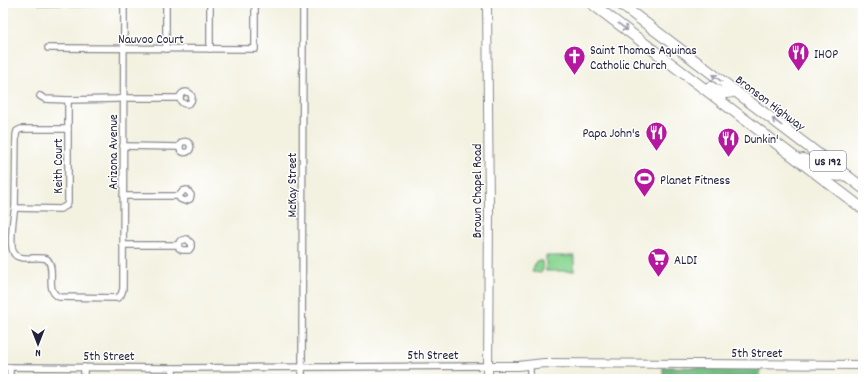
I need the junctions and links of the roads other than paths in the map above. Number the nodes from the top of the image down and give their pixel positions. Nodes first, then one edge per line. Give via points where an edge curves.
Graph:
1 (98, 3) edge
2 (124, 3) edge
3 (166, 3) edge
4 (210, 3) edge
5 (254, 3) edge
6 (303, 3) edge
7 (487, 3) edge
8 (592, 3) edge
9 (619, 3) edge
10 (41, 4) edge
11 (48, 48) dead end
12 (123, 49) junction
13 (166, 49) junction
14 (210, 49) junction
15 (678, 69) junction
16 (736, 91) junction
17 (40, 96) dead end
18 (123, 98) junction
19 (180, 98) dead end
20 (68, 100) junction
21 (724, 104) junction
22 (760, 110) junction
23 (68, 130) junction
24 (123, 146) junction
25 (180, 147) dead end
26 (793, 156) junction
27 (846, 174) junction
28 (863, 188) edge
29 (123, 196) junction
30 (179, 196) dead end
31 (15, 208) junction
32 (863, 209) edge
33 (123, 245) junction
34 (178, 245) dead end
35 (530, 364) junction
36 (863, 365) edge
37 (302, 366) junction
38 (488, 366) junction
39 (3, 367) edge
40 (10, 367) junction
41 (84, 367) junction
42 (173, 368) junction
43 (10, 379) edge
44 (84, 379) edge
45 (173, 379) edge
46 (302, 379) edge
47 (488, 379) edge
48 (530, 379) edge

1 - 10 street
2 - 12 street, Arizona Avenue
3 - 13 street
4 - 14 street
5 - 14 street, Nauvoo Court via 254,49
6 - 37 street, McKay Street
7 - 38 street, Brown Chapel Road
8 -> 15 highway, US 192
16 -> 9 highway, Bronson Highway / US 192
11 - 12 street, Nauvoo Court
12 - 13 street, Nauvoo Court
12 - 18 street, Arizona Avenue
13 - 14 street, Nauvoo Court
15 - 16 highway via 689,71 719,92 728,94
15 - 21 highway, US 192
16 - 22 highway, Bronson Highway / US 192
17 - 20 street via 45,99
18 - 19 street
18 - 20 street
18 - 24 street, Arizona Avenue
20 - 23 street
21 - 22 highway via 739,102
21 - 26 highway, US 192
27 -> 22 highway, Bronson Highway / US 192
23 - 31 street, Keith Court via 18,131
23 - 31 street, Keith Court via 66,206 60,209
24 - 25 street
24 - 29 street, Arizona Avenue
26 - 27 highway via 815,163 829,174
26 - 32 highway, US 192
27 - 28 highway, Bronson Highway / US 192
29 - 30 street
29 - 33 street, Arizona Avenue
31 - 33 street, Arizona Avenue via 12,217 12,251 15,256 21,258 47,259 51,264 51,289 56,295 117,298 123,289
33 - 34 street
35 - 36 street, 5th Street
35 - 38 street, 5th Street
35 - 48 street
37 - 38 street, 5th Street
37 - 42 street, 5th Street
37 - 46 street, McKay Street
38 - 47 street, Brown Chapel Road
39 - 40 street, 5th Street
40 - 41 street, 5th Street
40 - 43 street
41 - 42 street, 5th Street
41 - 44 street
42 - 45 street

